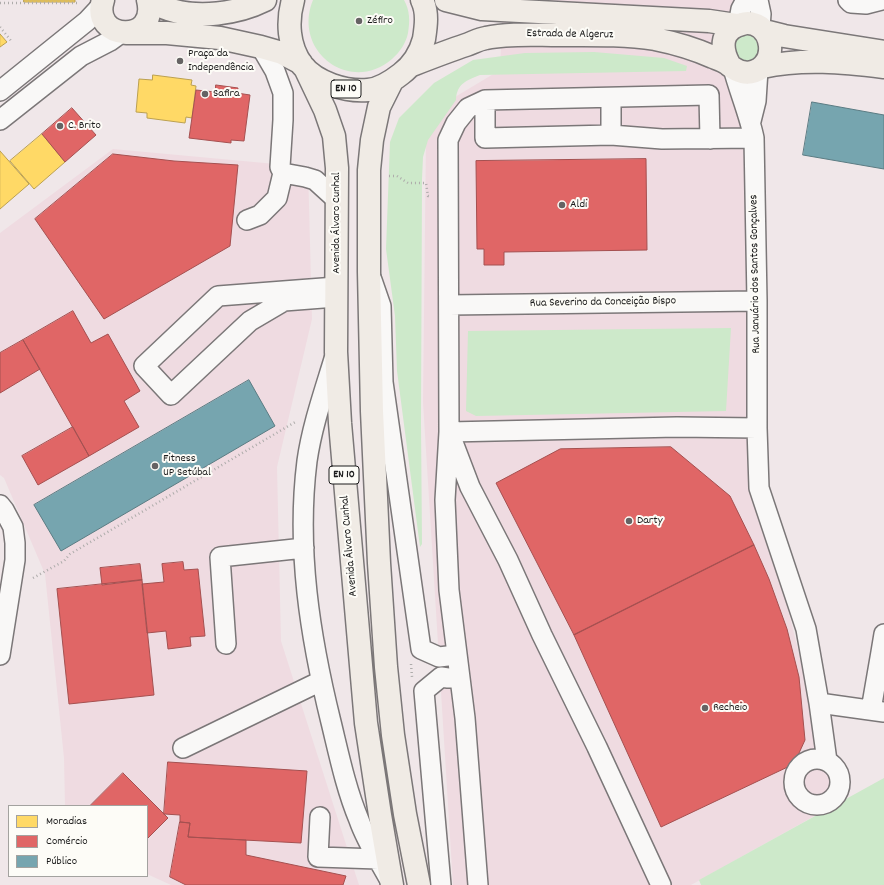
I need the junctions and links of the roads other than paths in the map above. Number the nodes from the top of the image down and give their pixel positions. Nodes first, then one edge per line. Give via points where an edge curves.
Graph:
1 (148, 0) edge
2 (265, 0) edge
3 (293, 0) edge
4 (422, 0) edge
5 (446, 0) edge
6 (746, 0) edge
7 (758, 0) edge
8 (848, 0) edge
9 (882, 0) edge
10 (95, 3) edge
11 (737, 25) junction
12 (762, 29) junction
13 (124, 33) junction
14 (261, 47) junction
15 (884, 52) edge
16 (303, 65) junction
17 (412, 65) junction
18 (731, 66) junction
19 (884, 67) edge
20 (760, 68) junction
21 (392, 81) junction
22 (0, 90) edge
23 (611, 98) junction
24 (486, 100) junction
25 (0, 120) edge
26 (752, 130) junction
27 (611, 135) junction
28 (710, 139) junction
29 (283, 173) junction
30 (337, 200) junction
31 (247, 220) dead end
32 (369, 272) junction
33 (336, 292) junction
34 (757, 301) junction
35 (449, 305) junction
36 (336, 352) junction
37 (757, 428) junction
38 (450, 432) junction
39 (0, 505) edge
40 (304, 548) junction
41 (7, 573) edge
42 (884, 634) edge
43 (226, 644) dead end
44 (882, 653) edge
45 (0, 655) edge
46 (456, 655) junction
47 (459, 677) junction
48 (321, 681) junction
49 (819, 703) junction
50 (877, 711) edge
51 (182, 748) dead end
52 (826, 760) dead end
53 (320, 817) dead end
54 (378, 859) junction
55 (392, 885) edge
56 (419, 885) edge
57 (441, 885) edge
58 (478, 885) edge
59 (660, 885) edge

1 - 2 main road via 168,9 189,14 224,13
1 - 13 main road via 150,7 146,22 134,32
3 - 16 main road, EN 10 via 289,30 294,48
4 - 17 main road, EN 10 via 426,25 422,48
5 - 11 main road, Estrada de Algeruz via 482,9 709,21
6 - 11 street
7 - 12 street
8 - 9 street via 850,3 866,4
10 - 13 main road via 108,26 114,31
10 - 22 street via 87,22
11 - 12 main road, Estrada de Algeruz via 754,24
11 - 18 main road via 727,33 724,42 724,52
12 - 15 main road, Estrada de Algeruz via 784,36
12 - 20 main road via 770,45 770,55
13 - 14 main road via 167,33 220,38
13 - 25 street via 81,56
14 - 16 main road via 282,53
14 - 29 street via 275,71 283,93 280,167
16 - 21 main road, EN 10 via 322,81 344,89 369,90
16 - 30 main road, Avenida Álvaro Cunhal / EN 10 via 325,110 334,136
17 - 18 main road, Estrada de Algeruz via 486,38 520,35 623,36 655,39 692,49
17 - 21 main road, EN 10
18 - 20 main road, Estrada de Algeruz via 744,73
18 - 26 street, Rua Januário dos Santos Gonçalves
19 - 20 main road, Estrada de Algeruz via 817,61
20 - 26 street, Rua Januário dos Santos Gonçalves
21 - 32 main road, EN 10 via 379,107 372,140 369,170
23 - 24 street
23 - 27 street
23 - 28 street via 709,95
24 - 27 street via 485,138
24 - 35 street via 468,108 456,123 448,140
26 - 28 street
26 - 34 street, Rua Januário dos Santos Gonçalves
27 - 28 street
29 - 30 street via 315,180
29 - 31 street via 277,198 260,215
30 - 33 main road, Avenida Álvaro Cunhal / EN 10
32 - 46 street via 381,306 383,382 421,649 439,656
32 - 56 main road, EN 10 via 372,418 386,667 393,735
33 - 33 street via 218,296 144,366 171,395 250,322 284,301
33 - 36 main road, Avenida Álvaro Cunhal / EN 10
34 - 35 street, Rua Severino da Conceição Bispo
34 - 37 street, Rua Januário dos Santos Gonçalves
35 - 38 street
36 - 40 street via 315,422 308,460 303,513
36 - 55 main road, Avenida Álvaro Cunhal / EN 10 via 366,723
37 - 38 street via 677,427
37 - 49 street, Rua Januário dos Santos Gonçalves via 759,488 806,629
38 - 46 street via 445,500 449,590
38 - 59 street via 470,487 508,560
39 - 41 street via 13,527 15,543
40 - 43 street via 220,557
40 - 48 street via 315,653
41 - 45 street
42 - 44 street
44 - 50 street
46 - 47 street
47 - 57 street via 441,677 424,691
47 - 58 street
48 - 51 street
48 - 54 street via 341,763 359,821
49 - 50 street
49 - 52 street, Rua Januário dos Santos Gonçalves
53 - 54 street via 318,857
54 - 55 street

